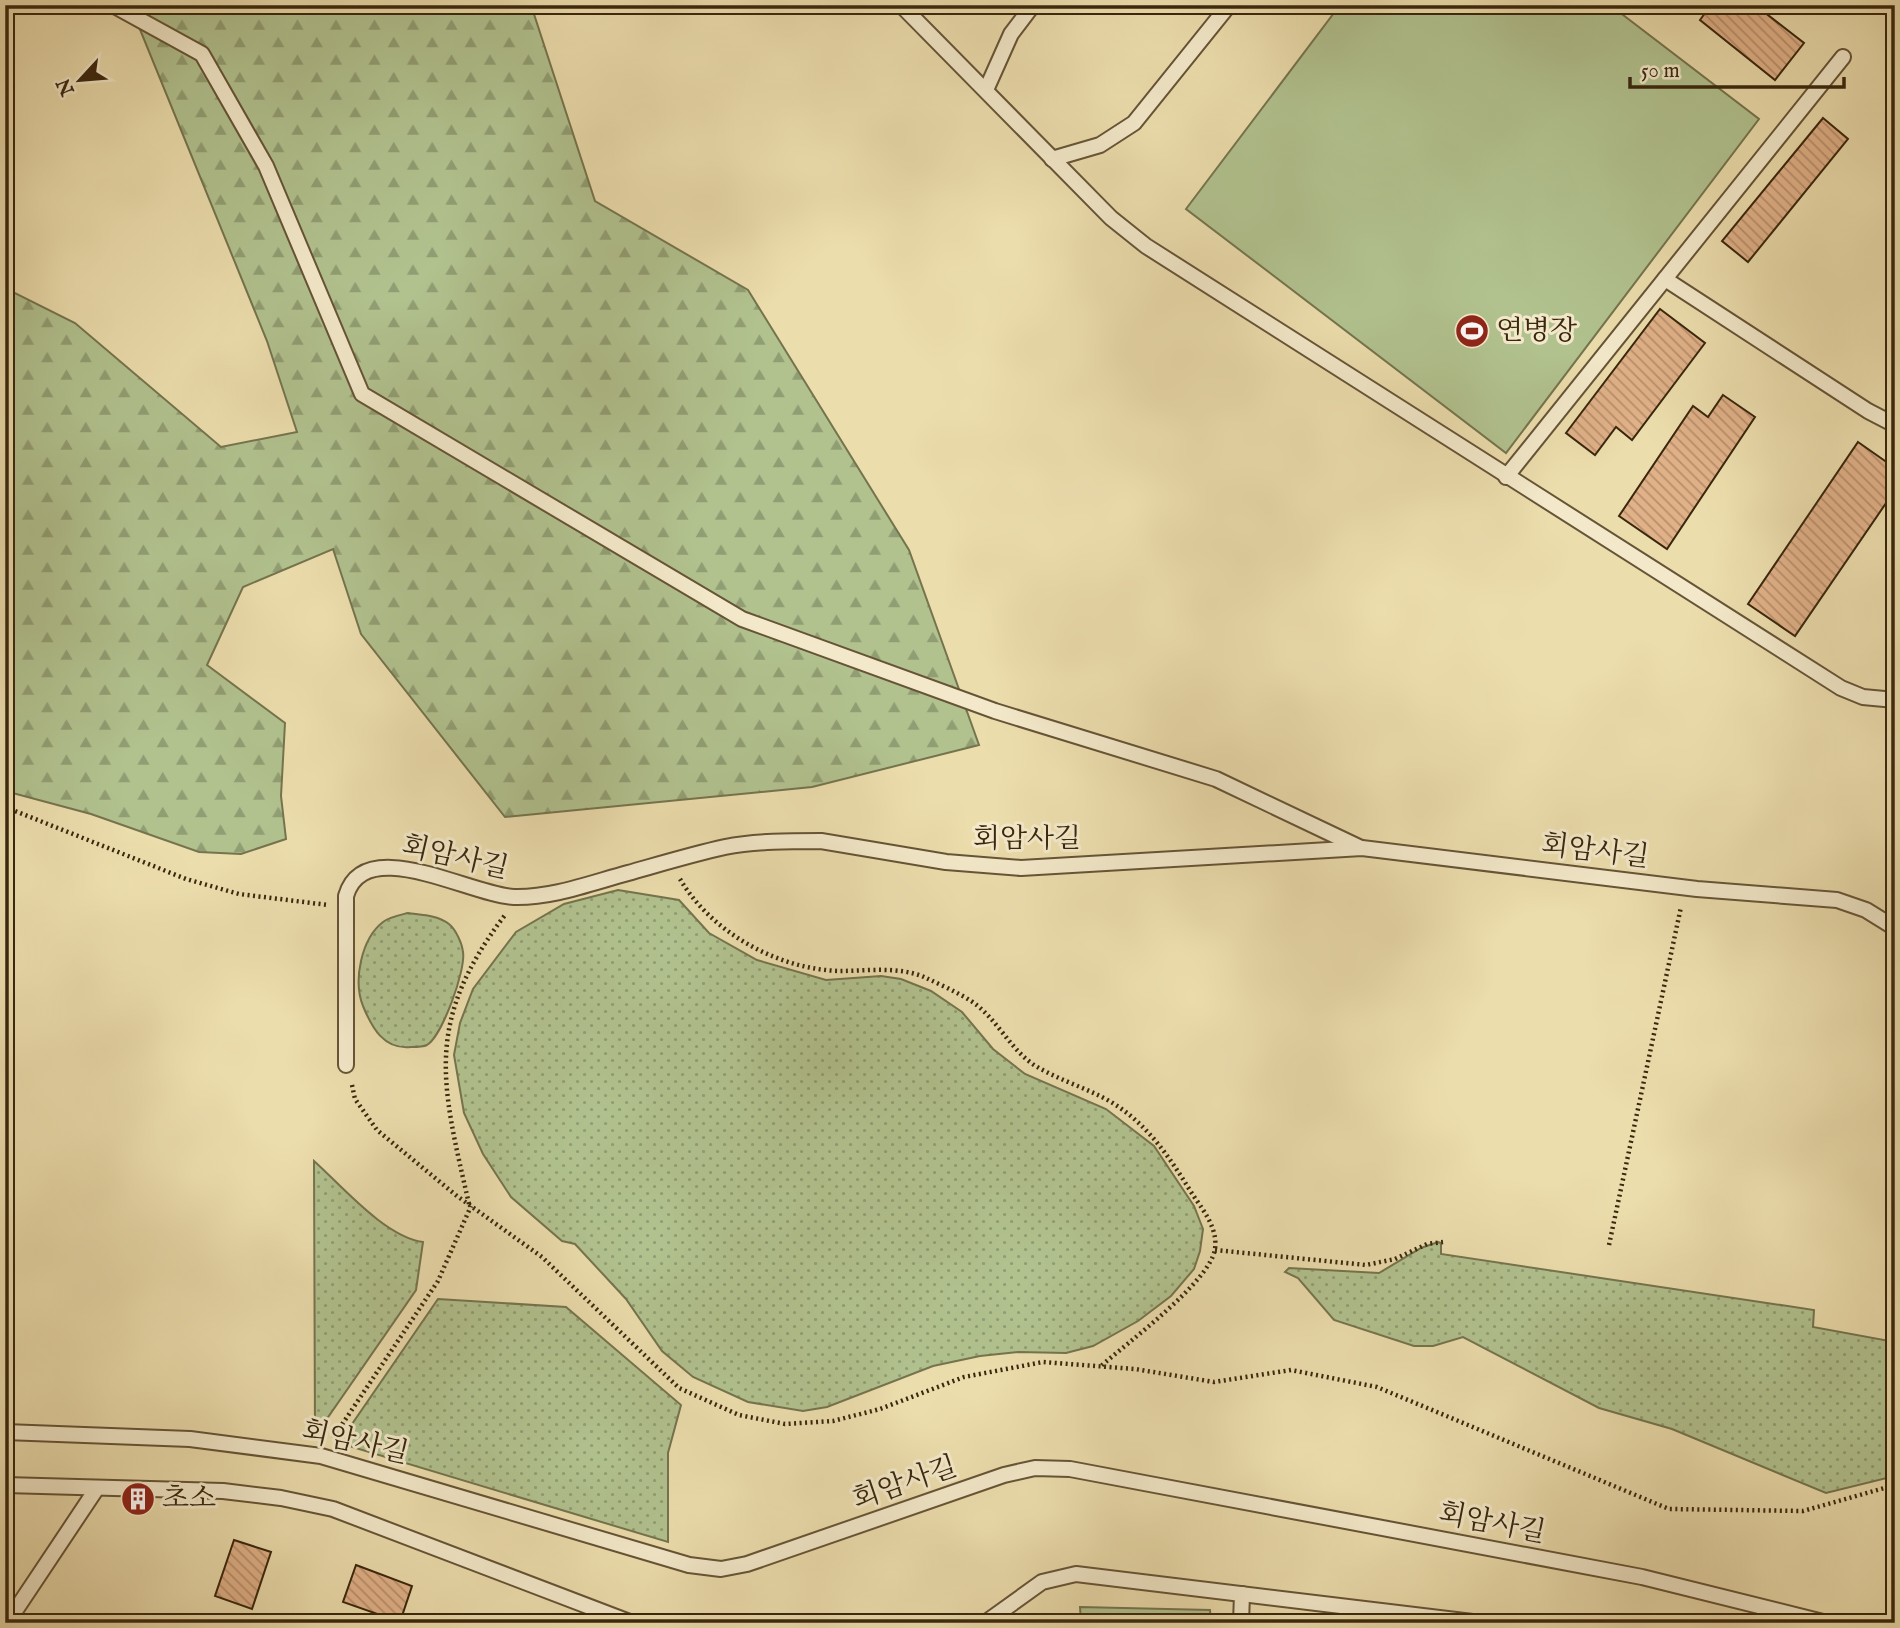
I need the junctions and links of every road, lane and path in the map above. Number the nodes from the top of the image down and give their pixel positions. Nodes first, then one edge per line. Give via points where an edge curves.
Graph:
1 (113, 5) edge
2 (901, 5) edge
3 (1033, 5) edge
4 (1229, 5) edge
5 (1843, 57) dead end
6 (986, 90) junction
7 (1052, 159) junction
8 (1665, 279) junction
9 (1895, 425) edge
10 (1506, 477) junction
11 (1895, 700) edge
12 (5, 807) edge
13 (1362, 849) junction
14 (670, 862) junction
15 (1685, 888) junction
16 (519, 897) junction
17 (346, 907) junction
18 (1895, 928) edge
19 (346, 1065) joint
20 (470, 1205) junction
21 (1443, 1242) dead end
22 (1609, 1245) dead end
23 (1215, 1250) junction
24 (1100, 1366) junction
25 (5, 1432) edge
26 (321, 1456) junction
27 (5, 1485) edge
28 (1895, 1485) edge
29 (97, 1488) junction
30 (1241, 1594) junction
31 (7, 1623) edge
32 (632, 1623) edge
33 (985, 1623) edge
34 (1241, 1623) edge
35 (1481, 1623) edge
36 (1827, 1623) edge

1 - 13 lane via 201,54 266,166 362,394 742,619 995,711 1216,779
2 - 6 lane
3 - 6 lane via 1011,34
4 - 7 lane via 1134,123 1100,145
5 - 8 lane
6 - 7 lane
7 - 10 lane via 1146,246
8 - 9 lane
8 - 10 lane
10 - 11 lane via 1841,688 1863,697
12 - 17 path via 186,880 239,894
13 - 14 lane, 회암사길 via 1021,868 800,841 727,847
13 - 15 lane, 회암사길
14 - 16 lane, 회암사길 via 537,897
14 - 23 path via 704,913 768,954 815,968 900,971 921,976 973,1002 1021,1055 1126,1111 1163,1146 1208,1218
15 - 18 lane, 회암사길 via 1837,900 1866,910
15 - 22 path
16 - 17 lane, 회암사길 via 386,866 359,874 350,884
16 - 20 path via 481,947 461,989 445,1047 450,1119
17 - 19 lane, 회암사길
19 - 20 path via 355,1099 377,1130
20 - 24 path via 542,1257 679,1388 739,1415 785,1424 833,1421 880,1409 964,1377 1043,1362
20 - 26 path via 438,1281
21 - 23 path via 1366,1265
23 - 24 path via 1196,1283
24 - 28 path via 1214,1382 1291,1370 1377,1387 1669,1509 1803,1511
25 - 26 lane, 회암사길 via 190,1439
26 - 36 lane, 회암사길 via 689,1565 721,1569 1004,1475 1035,1468 1070,1469 1631,1575
27 - 29 lane
29 - 31 lane
29 - 32 lane via 223,1490 333,1509
30 - 33 lane via 1076,1574 1042,1582
30 - 34 lane
30 - 35 lane

